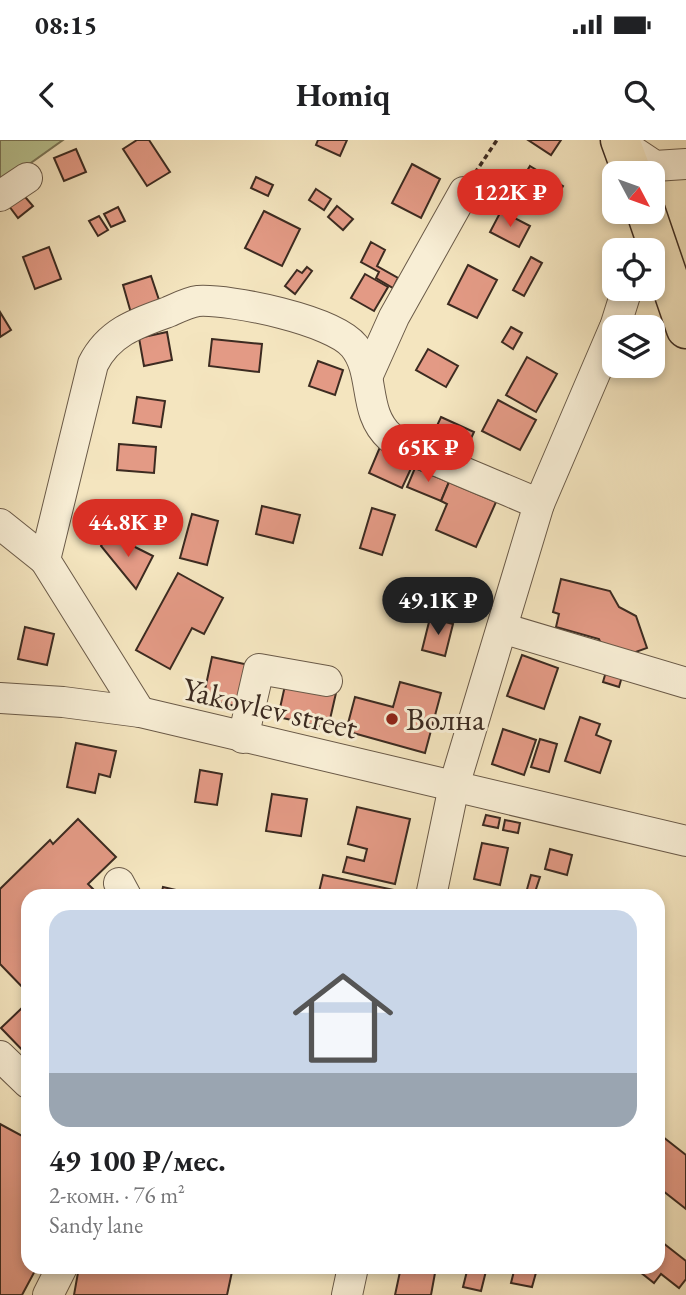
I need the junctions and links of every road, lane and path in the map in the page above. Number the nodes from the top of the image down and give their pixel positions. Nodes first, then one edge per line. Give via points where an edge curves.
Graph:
1 (498, 140) edge
2 (624, 153) edge
3 (686, 164) edge
4 (27, 177) dead end
5 (464, 192) joint
6 (0, 196) edge
7 (650, 224) edge
8 (686, 329) edge
9 (602, 359) edge
10 (368, 375) junction
11 (540, 504) junction
12 (0, 524) edge
13 (45, 560) junction
14 (502, 628) junction
15 (327, 681) dead end
16 (686, 683) edge
17 (0, 698) edge
18 (141, 712) junction
19 (243, 738) junction
20 (454, 786) junction
21 (686, 841) edge
22 (432, 889) edge
23 (0, 1056) edge
24 (21, 1076) edge
25 (58, 1274) edge
26 (352, 1274) edge
27 (48, 1295) edge
28 (347, 1295) edge

1 - 5 path
2 - 3 street via 654,166
4 - 6 street
5 - 10 street via 394,317
7 - 8 main road
9 - 11 street
10 - 11 street via 371,409 389,436
10 - 13 street via 354,346 337,332 314,321 262,309 197,301 119,332 93,364
11 - 14 street
12 - 13 street
13 - 18 street
14 - 16 street
14 - 20 street
15 - 19 street via 259,669
17 - 18 street, Yakovlev street
18 - 19 street, Yakovlev street
19 - 20 street, Yakovlev street
20 - 21 street, Yakovlev street
20 - 22 street
23 - 24 street
25 - 27 street
26 - 28 street

